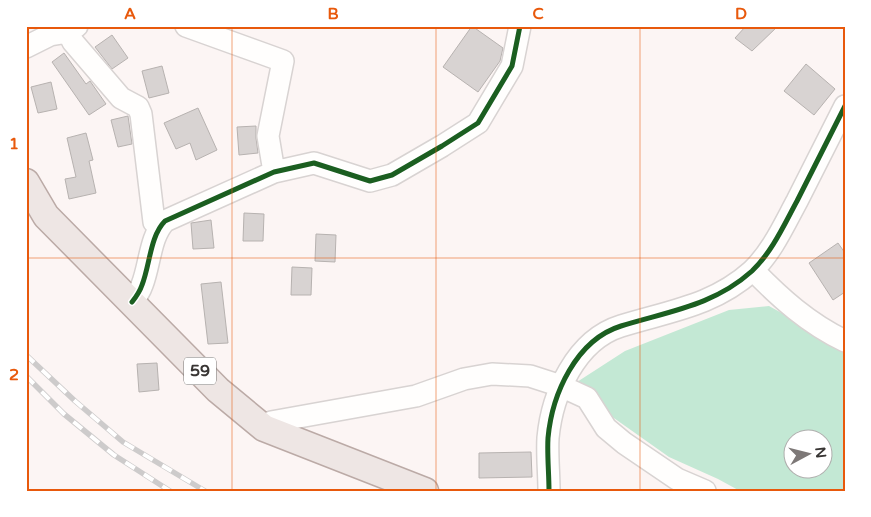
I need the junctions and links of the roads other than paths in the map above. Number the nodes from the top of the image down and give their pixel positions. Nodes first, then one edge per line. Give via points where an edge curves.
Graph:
1 (186, 26) edge
2 (520, 26) edge
3 (72, 29) edge
4 (26, 47) edge
5 (845, 106) edge
6 (274, 172) junction
7 (26, 182) edge
8 (160, 226) junction
9 (753, 270) junction
10 (132, 302) junction
11 (845, 341) edge
12 (561, 386) junction
13 (264, 428) junction
14 (425, 491) edge
15 (549, 491) edge
16 (705, 491) edge

1 - 6 street via 283,61 268,136
2 - 6 street via 512,66 478,123 442,146 392,175 370,181 314,163
3 - 4 street
3 - 8 street via 73,42 121,98 138,107 154,222
5 - 9 street via 776,242
6 - 8 street via 190,209
7 - 10 main road, 59 via 46,216
8 - 10 street via 142,285
9 - 11 street via 795,310
9 - 12 street via 729,289 688,308 618,327 600,336 570,368
10 - 13 main road, 59 via 218,390
12 - 13 street via 530,376 492,374 464,379 416,396 271,422
12 - 15 street via 548,437
12 - 16 street via 587,398 606,428 624,444 677,479
13 - 14 main road, 59

